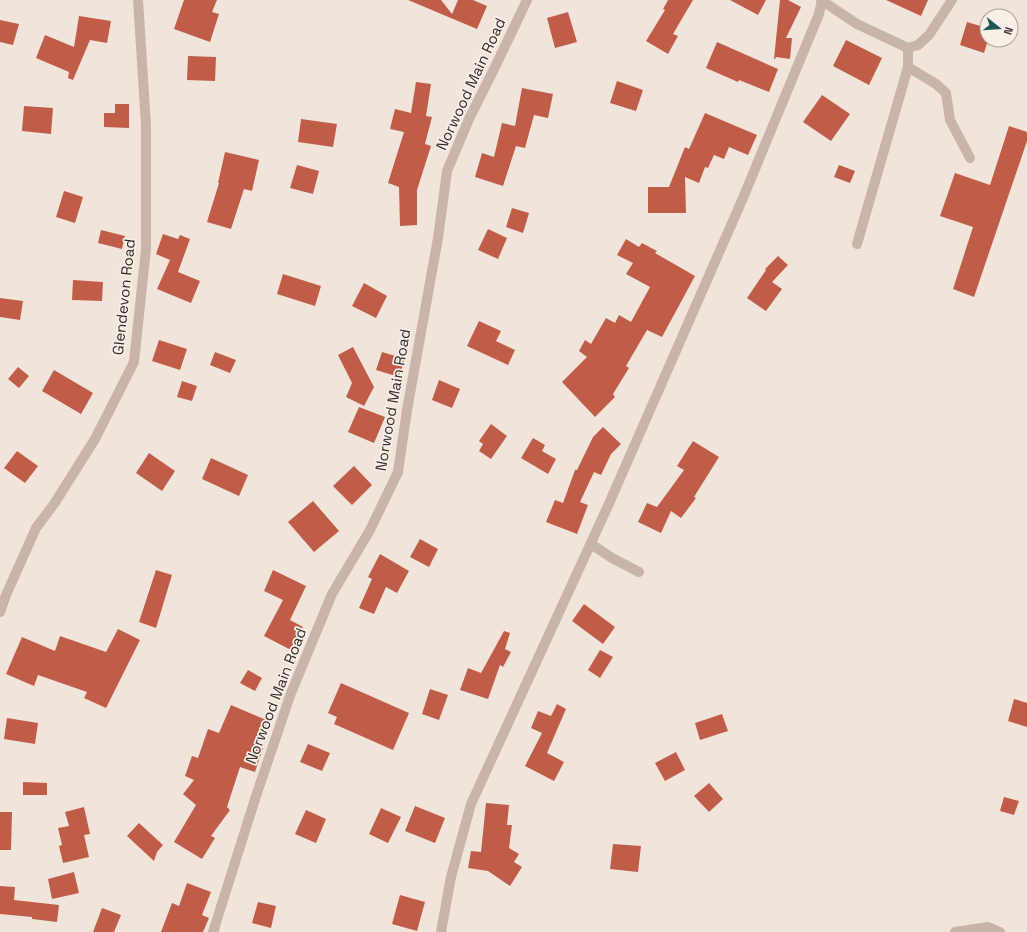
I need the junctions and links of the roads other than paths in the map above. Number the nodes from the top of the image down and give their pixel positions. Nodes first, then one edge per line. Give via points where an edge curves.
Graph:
1 (138, 0) edge
2 (527, 0) edge
3 (822, 0) edge
4 (952, 0) edge
5 (908, 48) junction
6 (908, 67) junction
7 (970, 158) dead end
8 (857, 244) dead end
9 (591, 544) junction
10 (639, 572) dead end
11 (0, 612) edge
12 (213, 932) edge
13 (441, 932) edge
14 (955, 932) edge
15 (1000, 932) edge

1 - 11 street, Glendevon Road via 146,125 146,249 134,362 95,439 36,528
2 - 12 street, Norwood Main Road via 469,119 447,171 398,472 370,530 332,594 291,693
3 - 5 street via 857,24
3 - 9 street via 819,14 742,198
4 - 5 street via 929,35 918,45
5 - 6 street
6 - 7 street via 946,93 950,120
6 - 8 street
9 - 10 street
9 - 13 street via 470,804 451,877
14 - 15 street via 988,927

